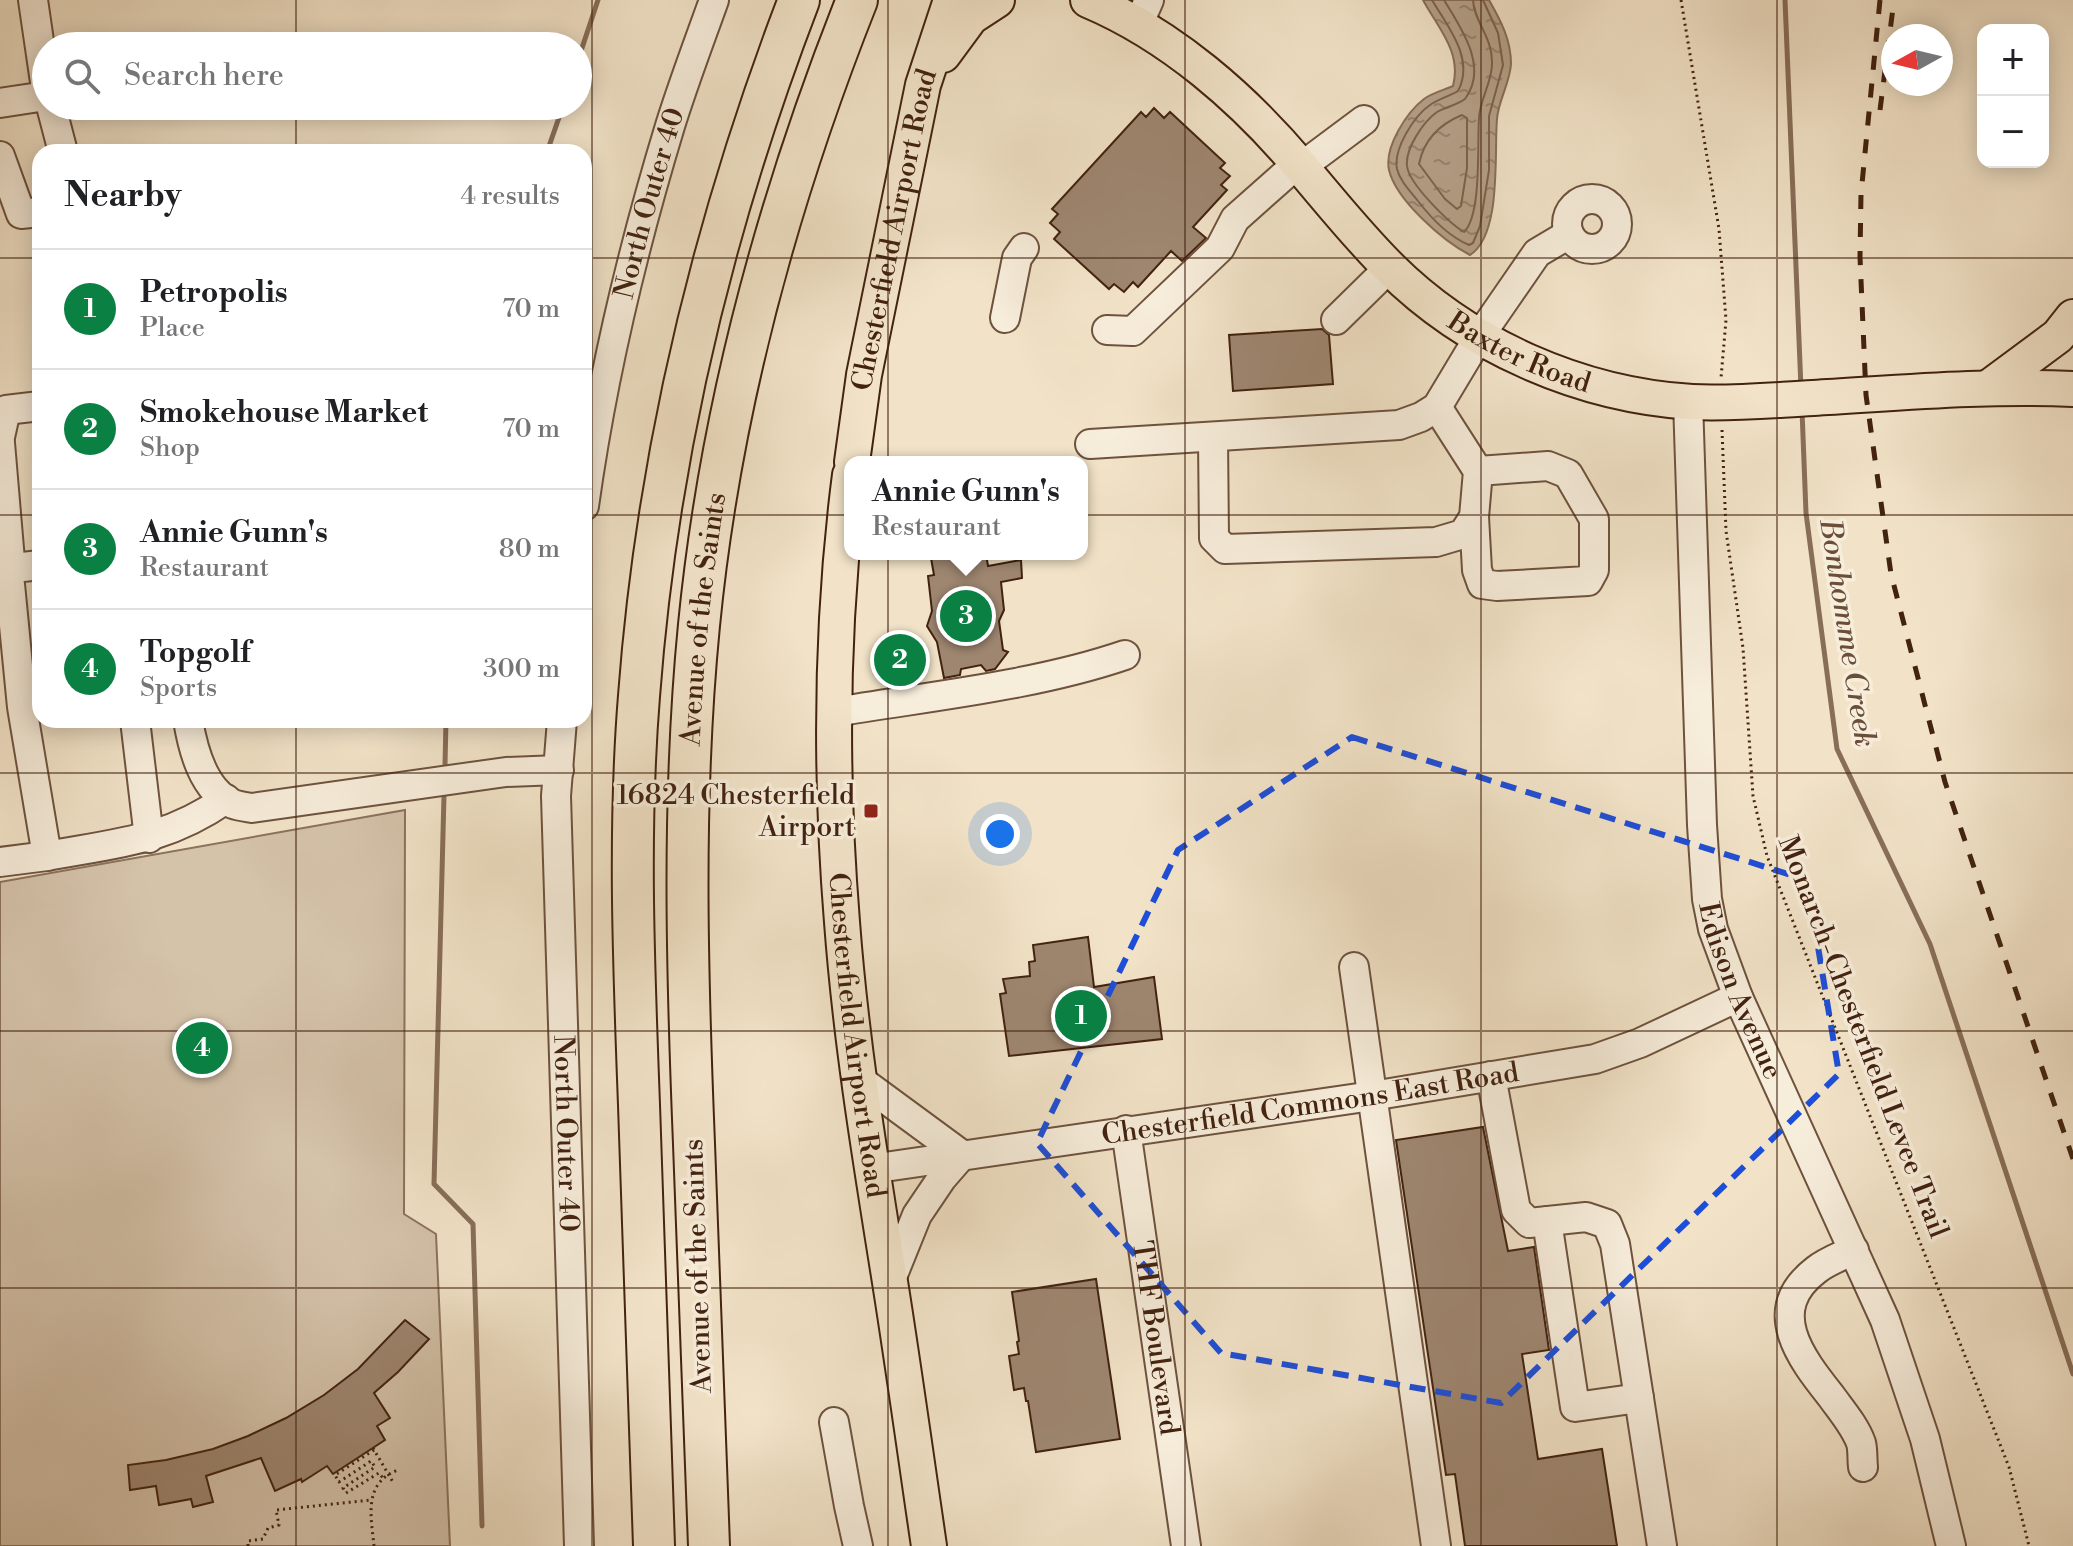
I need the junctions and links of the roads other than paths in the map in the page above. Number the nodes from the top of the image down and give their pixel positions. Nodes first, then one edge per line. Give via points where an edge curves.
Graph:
1 (33, 0) edge
2 (714, 0) edge
3 (799, 0) edge
4 (857, 0) edge
5 (951, 0) edge
6 (997, 0) edge
7 (1088, 0) edge
8 (1144, 12) edge
9 (38, 32) edge
10 (923, 85) junction
11 (32, 98) edge
12 (0, 103) edge
13 (55, 120) edge
14 (1364, 120) dead end
15 (61, 144) edge
16 (0, 156) edge
17 (1299, 165) junction
18 (32, 213) edge
19 (1569, 234) dead end
20 (1024, 248) dead end
21 (1389, 268) junction
22 (2073, 317) edge
23 (1005, 318) dead end
24 (1336, 320) dead end
25 (1107, 330) dead end
26 (1479, 337) junction
27 (1988, 388) junction
28 (2073, 389) edge
29 (1688, 401) junction
30 (1437, 407) junction
31 (32, 410) edge
32 (2, 423) edge
33 (1213, 438) junction
34 (1090, 444) dead end
35 (592, 452) edge
36 (853, 456) edge
37 (1478, 471) junction
38 (1474, 517) junction
39 (844, 520) edge
40 (32, 566) edge
41 (11, 572) junction
42 (6, 614) edge
43 (1125, 655) dead end
44 (0, 679) edge
45 (21, 701) junction
46 (835, 712) junction
47 (136, 728) edge
48 (190, 728) edge
49 (562, 728) edge
50 (559, 770) junction
51 (226, 799) junction
52 (149, 838) junction
53 (47, 856) junction
54 (0, 862) edge
55 (1354, 967) dead end
56 (1738, 997) junction
57 (1491, 1076) junction
58 (860, 1080) junction
59 (1372, 1096) junction
60 (1126, 1130) junction
61 (962, 1155) junction
62 (871, 1169) junction
63 (1547, 1221) junction
64 (1854, 1250) junction
65 (890, 1282) junction
66 (1639, 1398) junction
67 (834, 1422) dead end
68 (1863, 1467) dead end
69 (1949, 1535) edge
70 (579, 1546) edge
71 (654, 1546) edge
72 (709, 1546) edge
73 (858, 1546) edge
74 (929, 1546) edge
75 (1186, 1546) edge
76 (1436, 1546) edge
77 (1662, 1546) edge
78 (1974, 1546) edge

1 - 9 street
2 - 35 street, North Outer 40 via 670,124 627,279
3 - 71 highway, Avenue of the Saints via 761,102 703,297 663,494 640,682 633,925
4 - 72 highway, Avenue of the Saints via 815,112 762,291 718,490 699,622 686,893
5 - 10 main road, Chesterfield Airport Road
6 - 10 main road via 971,17
7 - 8 main road, Baxter Road
8 - 17 main road, Baxter Road
10 - 36 main road, Chesterfield Airport Road via 869,345
11 - 12 street
13 - 15 street
14 - 17 street
16 - 18 street via 21,214
17 - 21 main road, Baxter Road
17 - 25 street via 1235,219 1220,248 1133,331
19 - 26 street via 1537,253
20 - 23 street via 1017,258
21 - 24 street
21 - 26 main road, Baxter Road
22 - 27 main road via 2058,336
26 - 29 main road, Baxter Road via 1593,385
26 - 30 street
27 - 28 main road, Baxter Road
27 - 29 main road, Baxter Road
29 - 56 street, Edison Avenue via 1707,899 1721,957
30 - 33 street via 1399,425
30 - 37 street
31 - 32 street
32 - 41 street
33 - 34 street
33 - 38 street via 1214,538 1225,549 1436,542 1463,534
37 - 38 street
37 - 38 street via 1548,466 1568,474 1594,519 1594,570 1588,581 1482,584
39 - 46 main road, Chesterfield Airport Road
40 - 41 street
41 - 42 street
42 - 45 street
43 - 46 street via 1088,667
44 - 45 street
45 - 53 street
46 - 58 main road, Chesterfield Airport Road via 842,921
47 - 52 street
48 - 51 street via 204,773
49 - 50 street, North Outer 40
50 - 51 street via 506,772 252,808
50 - 70 street, North Outer 40
51 - 52 street
52 - 53 street
53 - 54 street
55 - 59 street
56 - 57 street, Chesterfield Commons East Road via 1595,1059
56 - 64 street, Edison Avenue
57 - 59 street, Chesterfield Commons East Road
57 - 63 street via 1516,1210 1529,1223
58 - 61 street
58 - 62 main road, Chesterfield Airport Road
59 - 60 street, Chesterfield Commons East Road
59 - 76 street
60 - 61 street, Chesterfield Commons East Road
60 - 75 street, THF Boulevard
61 - 62 street, Chesterfield Commons East Road
61 - 65 street via 917,1215
62 - 65 main road, Chesterfield Airport Road
63 - 66 street via 1586,1217 1607,1224 1615,1244
63 - 66 street via 1575,1407
64 - 68 street via 1817,1269 1798,1287 1789,1310 1791,1334 1861,1443
64 - 69 street, Edison Avenue via 1906,1377
65 - 74 main road, Chesterfield Airport Road
66 - 77 street
67 - 73 street
69 - 78 street

